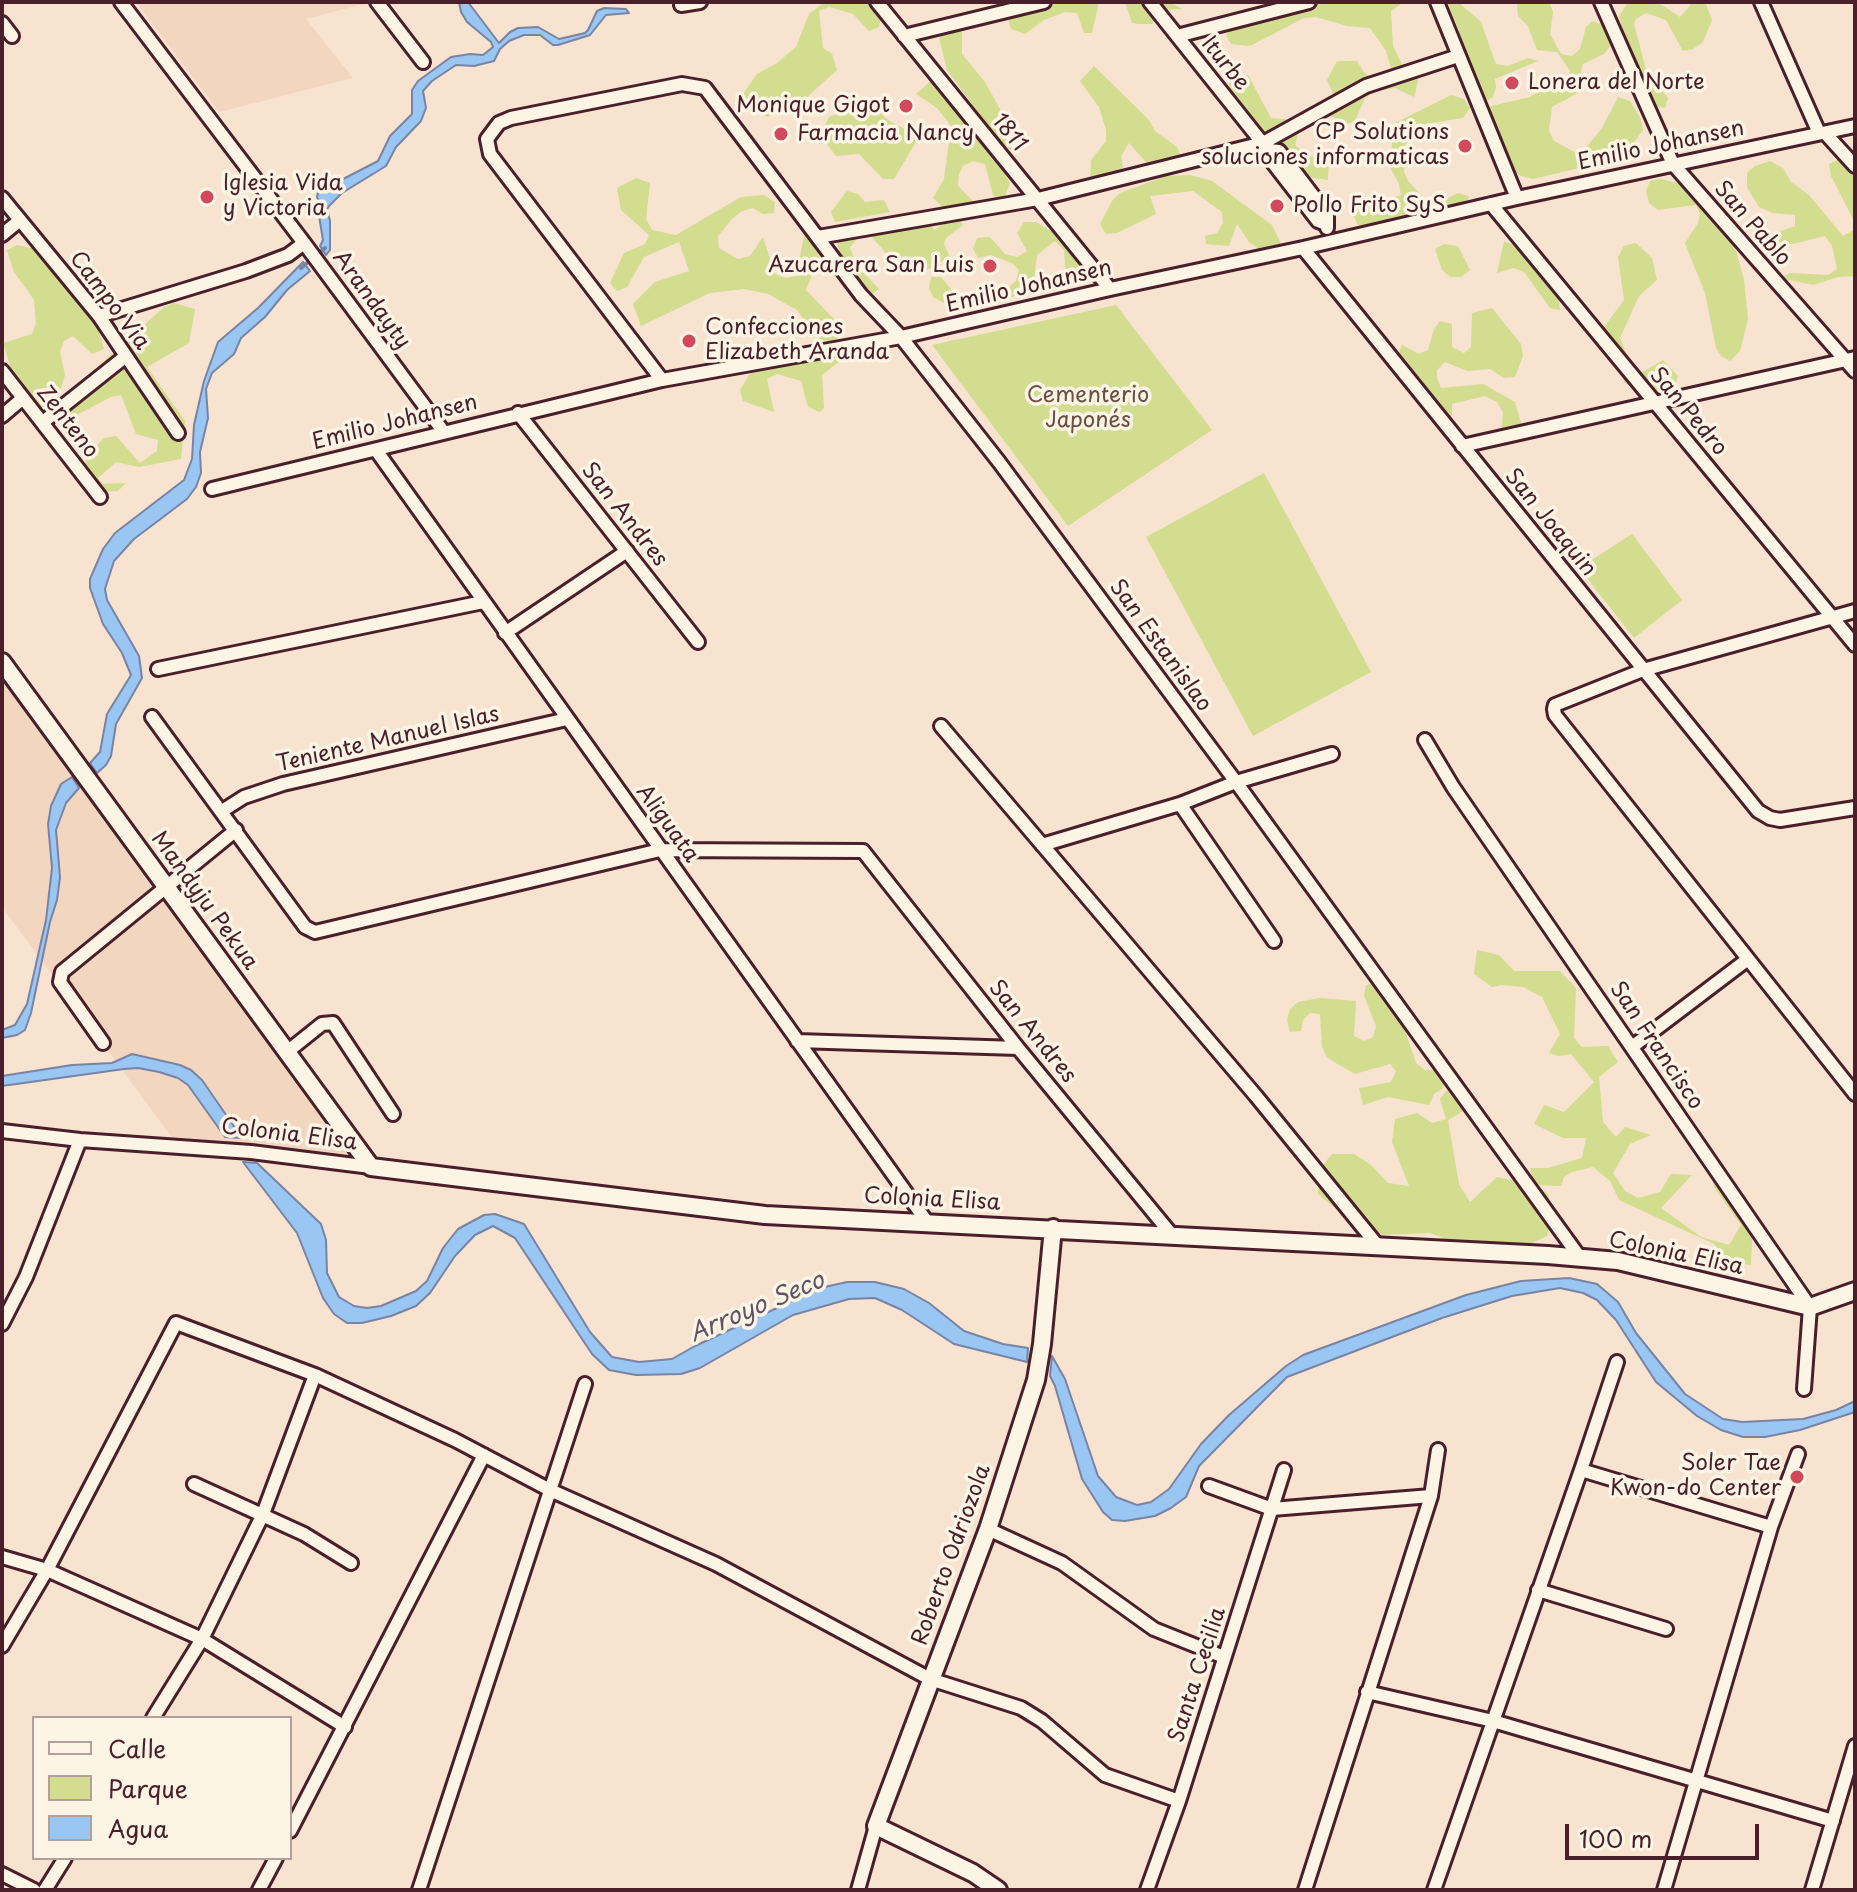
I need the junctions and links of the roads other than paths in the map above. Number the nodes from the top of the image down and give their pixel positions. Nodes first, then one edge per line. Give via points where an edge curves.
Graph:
1 (121, 2) edge
2 (377, 2) edge
3 (700, 2) edge
4 (877, 2) edge
5 (1044, 2) edge
6 (1150, 2) edge
7 (1309, 2) edge
8 (1437, 2) edge
9 (1601, 2) edge
10 (1761, 2) edge
11 (681, 5) dead end
12 (2, 23) edge
13 (12, 36) dead end
14 (904, 36) junction
15 (1177, 36) junction
16 (1458, 56) junction
17 (423, 62) dead end
18 (1855, 126) edge
19 (1822, 133) junction
20 (1265, 147) junction
21 (1673, 164) junction
22 (1855, 166) edge
23 (2, 198) edge
24 (1517, 198) junction
25 (1038, 199) junction
26 (1491, 204) junction
27 (20, 220) junction
28 (2, 235) edge
29 (818, 237) junction
30 (1333, 241) junction
31 (306, 246) junction
32 (1303, 248) junction
33 (1110, 289) junction
34 (99, 316) junction
35 (901, 337) junction
36 (126, 356) junction
37 (1850, 359) edge
38 (2, 371) edge
39 (1855, 371) edge
40 (662, 380) junction
41 (23, 398) junction
42 (1654, 403) junction
43 (518, 413) junction
44 (2, 416) edge
45 (43, 422) junction
46 (443, 431) junction
47 (178, 433) dead end
48 (1462, 446) junction
49 (376, 450) junction
50 (212, 489) dead end
51 (100, 497) dead end
52 (627, 551) junction
53 (483, 602) junction
54 (1855, 611) edge
55 (1832, 617) junction
56 (505, 633) junction
57 (698, 642) dead end
58 (1855, 645) edge
59 (2, 662) edge
60 (158, 669) dead end
61 (1643, 670) junction
62 (152, 717) dead end
63 (567, 719) junction
64 (941, 726) dead end
65 (1425, 740) dead end
66 (1332, 754) dead end
67 (1236, 782) junction
68 (1180, 804) junction
69 (1855, 808) edge
70 (222, 811) junction
71 (236, 830) junction
72 (1042, 845) junction
73 (660, 850) junction
74 (166, 885) junction
75 (1274, 941) dead end
76 (1748, 959) junction
77 (797, 1041) junction
78 (103, 1043) dead end
79 (1632, 1047) junction
80 (1018, 1048) junction
81 (287, 1052) junction
82 (1855, 1094) edge
83 (393, 1114) dead end
84 (2, 1131) edge
85 (80, 1140) junction
86 (371, 1167) junction
87 (927, 1222) junction
88 (1053, 1228) junction
89 (1172, 1235) junction
90 (1378, 1246) junction
91 (1581, 1259) junction
92 (1855, 1291) edge
93 (1810, 1307) junction
94 (2, 1324) edge
95 (1617, 1362) dead end
96 (315, 1375) junction
97 (585, 1384) dead end
98 (1804, 1389) dead end
99 (1438, 1450) dead end
100 (1798, 1454) dead end
101 (484, 1455) junction
102 (1284, 1470) dead end
103 (1581, 1470) junction
104 (194, 1484) dead end
105 (1209, 1486) dead end
106 (550, 1490) junction
107 (1431, 1496) junction
108 (1272, 1509) junction
109 (263, 1514) junction
110 (1771, 1527) junction
111 (988, 1529) junction
112 (2, 1557) edge
113 (351, 1563) dead end
114 (47, 1570) junction
115 (1538, 1590) junction
116 (1666, 1629) dead end
117 (202, 1639) junction
118 (2, 1646) edge
119 (1224, 1657) junction
120 (930, 1679) junction
121 (1367, 1692) junction
122 (154, 1716) edge
123 (1493, 1721) junction
124 (345, 1727) junction
125 (1855, 1746) edge
126 (1697, 1781) junction
127 (1179, 1801) junction
128 (1833, 1821) junction
129 (876, 1826) junction
130 (292, 1827) edge
131 (64, 1860) edge
132 (275, 1860) edge
133 (2, 1874) edge
134 (34, 1890) edge
135 (45, 1890) edge
136 (259, 1890) edge
137 (419, 1890) edge
138 (858, 1890) edge
139 (998, 1890) edge
140 (1147, 1890) edge
141 (1305, 1890) edge
142 (1434, 1890) edge
143 (1664, 1890) edge
144 (1812, 1890) edge

1 - 31 street, Arandayty
2 - 17 street
3 - 11 street
4 - 14 street, 1811
5 - 14 street
6 - 15 street, Iturbe
7 - 15 street
8 - 16 street
9 - 21 street, San Pablo
10 - 19 street
12 - 13 street
14 - 25 street, 1811
15 - 20 street, Iturbe
16 - 20 street via 1366,86
16 - 24 street
18 - 19 street, Emilio Johansen
19 - 21 street, Emilio Johansen
19 - 22 street
20 - 25 street
20 - 30 street, Iturbe via 1279,151 1327,214
21 - 24 street, Emilio Johansen
21 - 37 street, San Pablo
23 - 27 street, Campo Via
24 - 26 street, Emilio Johansen
25 - 29 street
25 - 33 street, 1811
26 - 30 street, Emilio Johansen
26 - 42 street, San Pedro
27 - 28 street
27 - 34 street, Campo Via
29 - 35 street, San Estanislao via 870,306
29 - 40 street, San Estanislao via 699,85 682,84 499,123 487,139 490,154
30 - 32 street, Emilio Johansen
31 - 34 street via 246,271
31 - 46 street, Arandayty
32 - 33 street, Emilio Johansen
32 - 48 street, San Joaquin
33 - 35 street, Emilio Johansen
34 - 36 street, Campo Via
35 - 40 street, Emilio Johansen
35 - 67 street, San Estanislao
36 - 45 street
36 - 47 street, Campo Via
37 - 39 street, San Pablo
37 - 42 street
38 - 41 street, Zenteno
40 - 43 street, Emilio Johansen
41 - 44 street
41 - 45 street, Zenteno
42 - 48 street
42 - 55 street, San Pedro
43 - 46 street, Emilio Johansen
43 - 52 street, San Andres
45 - 51 street, Zenteno
46 - 49 street, Emilio Johansen
48 - 61 street, San Joaquin
49 - 50 street, Emilio Johansen
49 - 53 street, Aliguata
52 - 56 street
52 - 57 street, San Andres
53 - 56 street, Aliguata
53 - 60 street
54 - 55 street
55 - 58 street, San Pedro
55 - 61 street
56 - 63 street, Aliguata
59 - 74 street, Mandyju Pekua
61 - 69 street, San Joaquin via 1758,811 1780,820
61 - 76 street via 1555,705 1554,712
62 - 70 street
63 - 70 street, Teniente Manuel Islas via 283,784
63 - 73 street, Aliguata
64 - 72 street
65 - 79 street, San Francisco
66 - 67 street
67 - 68 street
67 - 91 street, San Estanislao
68 - 72 street
68 - 75 street
70 - 71 street
71 - 73 street via 305,927 315,932
71 - 74 street
72 - 90 street
73 - 77 street, Aliguata
73 - 80 street, San Andres via 863,851
74 - 78 street via 60,976
74 - 81 street, Mandyju Pekua
76 - 79 street
76 - 82 street
77 - 80 street
77 - 87 street, Aliguata
79 - 93 street, San Francisco
80 - 89 street, San Andres
81 - 83 street via 322,1024 333,1023
81 - 86 street, Mandyju Pekua
84 - 85 street, Colonia Elisa
85 - 86 street, Colonia Elisa via 244,1151
85 - 94 street
86 - 87 street, Colonia Elisa via 765,1215
87 - 88 street, Colonia Elisa
88 - 89 street, Colonia Elisa
88 - 111 street, Roberto Odriozola via 1036,1380
89 - 90 street, Colonia Elisa
90 - 91 street, Colonia Elisa
91 - 93 street, Colonia Elisa via 1618,1261
92 - 93 street
93 - 98 street
95 - 103 street
96 - 101 street
96 - 109 street
96 - 114 street via 176,1323
97 - 106 street
99 - 107 street
100 - 110 street
101 - 106 street
101 - 124 street
102 - 108 street, Santa Cecilia
103 - 110 street
103 - 115 street
104 - 109 street
105 - 108 street
106 - 120 street via 716,1564
106 - 137 street
107 - 108 street
107 - 121 street
108 - 119 street, Santa Cecilia
109 - 113 street
109 - 117 street
110 - 126 street
111 - 119 street via 1062,1563 1154,1629
111 - 120 street, Roberto Odriozola
112 - 114 street
114 - 117 street
114 - 118 street
115 - 116 street
115 - 123 street
117 - 122 street
117 - 124 street
119 - 127 street, Santa Cecilia
120 - 127 street via 1021,1708 1105,1775
120 - 129 street, Roberto Odriozola
121 - 123 street
121 - 141 street
123 - 126 street
123 - 142 street
124 - 130 street
125 - 128 street
126 - 128 street
126 - 143 street
127 - 140 street, Santa Cecilia
128 - 144 street
129 - 138 street, Roberto Odriozola
129 - 139 street
131 - 135 street
132 - 136 street
133 - 134 street

